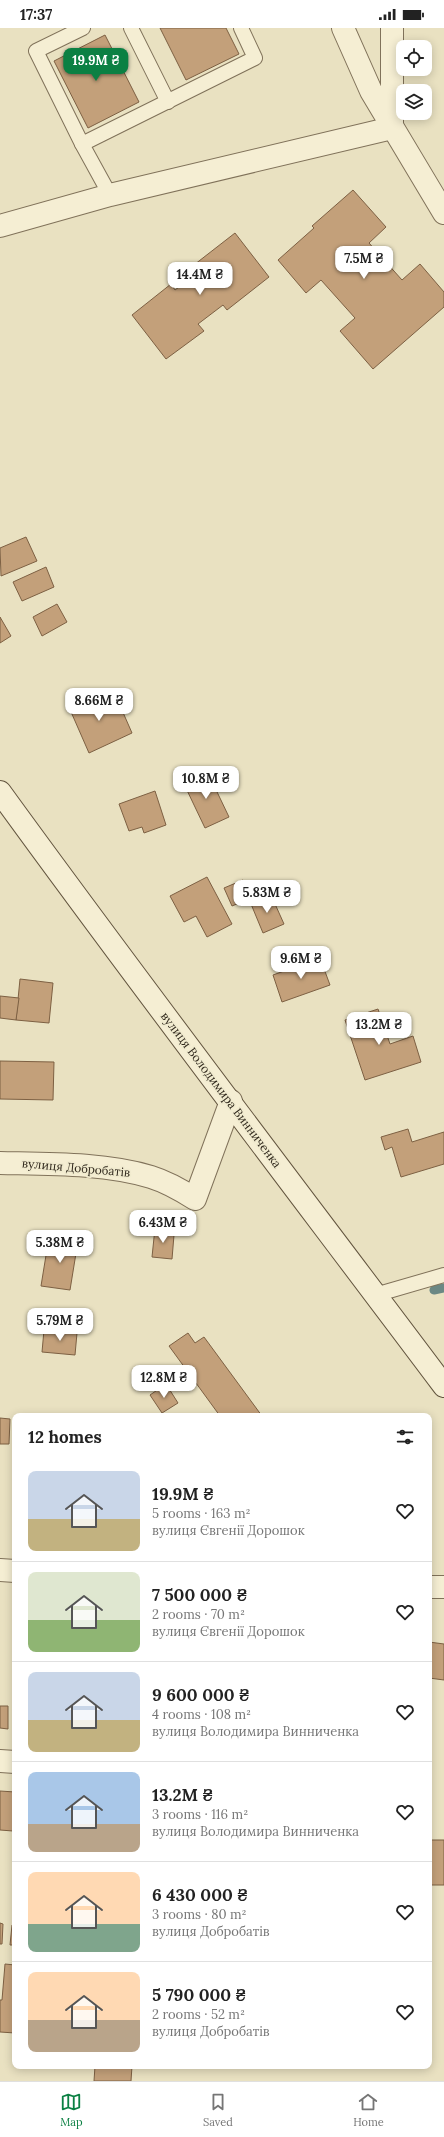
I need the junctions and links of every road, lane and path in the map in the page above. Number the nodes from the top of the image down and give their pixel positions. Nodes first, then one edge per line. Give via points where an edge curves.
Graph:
1 (83, 28) edge
2 (131, 28) edge
3 (241, 28) edge
4 (343, 28) edge
5 (392, 28) edge
6 (168, 102) junction
7 (392, 128) junction
8 (82, 144) junction
9 (110, 195) junction
10 (444, 213) edge
11 (0, 226) edge
12 (0, 792) edge
13 (231, 1101) junction
14 (0, 1163) edge
15 (444, 1275) edge
16 (375, 1295) junction
17 (444, 1386) edge
18 (0, 1570) edge
19 (12, 1571) edge
20 (432, 1587) edge
21 (444, 1587) edge
22 (0, 1761) edge
23 (12, 1762) edge

1 - 8 lane via 36,51
2 - 6 lane
3 - 6 lane via 256,58
4 - 7 street via 371,91
5 - 7 street
6 - 8 lane
7 - 9 street
7 - 10 street
8 - 9 lane
9 - 11 street
12 - 13 street, вулиця Володимира Винниченка via 100,930
13 - 14 street, вулиця Добробатів via 195,1199 172,1185 151,1177 103,1169
13 - 16 street, вулиця Володимира Винниченка
15 - 16 lane
16 - 17 street, вулиця Володимира Винниченка
18 - 19 street
20 - 21 street
22 - 23 street

